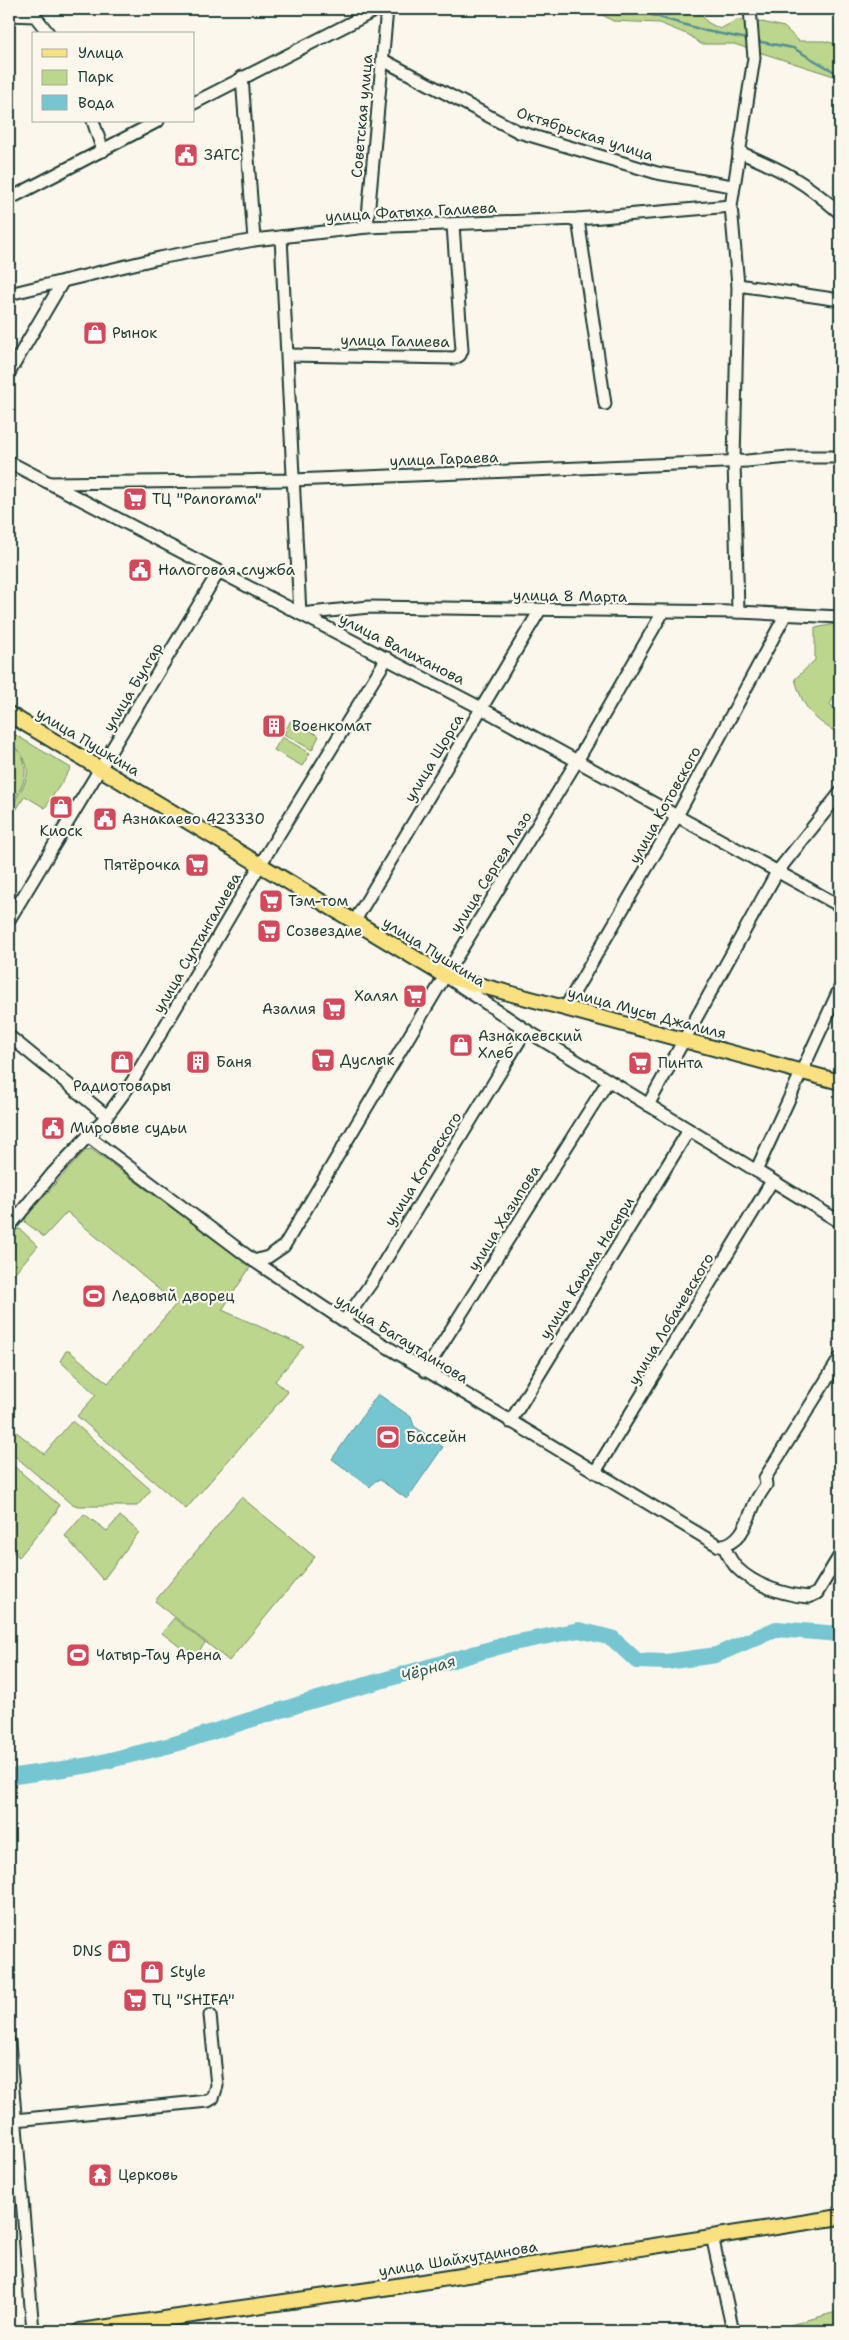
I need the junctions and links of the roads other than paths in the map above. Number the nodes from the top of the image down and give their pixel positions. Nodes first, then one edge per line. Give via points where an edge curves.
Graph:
1 (378, 9) edge
2 (387, 9) edge
3 (750, 9) edge
4 (9, 15) edge
5 (47, 32) edge
6 (383, 60) junction
7 (242, 77) junction
8 (195, 102) edge
9 (93, 122) edge
10 (156, 122) edge
11 (103, 151) junction
12 (739, 152) junction
13 (732, 186) junction
14 (9, 199) edge
15 (730, 206) junction
16 (840, 213) edge
17 (578, 218) junction
18 (453, 225) junction
19 (366, 227) junction
20 (281, 237) junction
21 (254, 240) junction
22 (63, 281) junction
23 (738, 285) junction
24 (9, 294) edge
25 (840, 300) edge
26 (288, 355) junction
27 (9, 374) edge
28 (605, 404) dead end
29 (840, 457) edge
30 (734, 461) junction
31 (9, 462) edge
32 (293, 480) junction
33 (48, 483) junction
34 (219, 571) junction
35 (540, 610) junction
36 (662, 612) junction
37 (738, 612) junction
38 (300, 614) junction
39 (786, 614) junction
40 (840, 617) edge
41 (387, 658) junction
42 (482, 708) junction
43 (9, 714) edge
44 (577, 761) junction
45 (100, 769) junction
46 (840, 793) edge
47 (678, 816) junction
48 (260, 865) junction
49 (777, 872) junction
50 (840, 906) edge
51 (9, 920) edge
52 (354, 922) junction
53 (445, 976) junction
54 (840, 988) edge
55 (565, 1008) junction
56 (526, 1030) junction
57 (9, 1036) edge
58 (684, 1039) junction
59 (802, 1071) junction
60 (608, 1081) junction
61 (840, 1082) edge
62 (648, 1105) junction
63 (106, 1116) junction
64 (689, 1130) junction
65 (88, 1136) junction
66 (756, 1171) junction
67 (772, 1181) junction
68 (840, 1222) edge
69 (9, 1227) edge
70 (254, 1261) junction
71 (344, 1321) junction
72 (840, 1358) edge
73 (425, 1371) junction
74 (510, 1422) junction
75 (595, 1472) junction
76 (719, 1545) junction
77 (840, 1555) edge
78 (210, 2016) dead end
79 (9, 2042) edge
80 (15, 2120) junction
81 (840, 2216) edge
82 (712, 2236) junction
83 (33, 2331) edge
84 (80, 2331) edge
85 (733, 2331) edge

1 - 7 street
2 - 6 street, Советская улица
3 - 12 street via 754,58
4 - 5 street via 35,16
6 - 13 street, Октябрьская улица via 519,132 657,174
6 - 19 street, Советская улица
7 - 8 street
7 - 21 street
9 - 11 street
10 - 11 street
11 - 14 street
12 - 13 street
12 - 16 street via 802,181
13 - 15 street
15 - 17 street, улица Фатыха Галиева
15 - 23 street
17 - 18 street, улица Фатыха Галиева
17 - 28 street
18 - 19 street, улица Фатыха Галиева
18 - 26 street, улица Галиева via 460,355 455,358
19 - 20 street, улица Фатыха Галиева
20 - 21 street, улица Фатыха Галиева
20 - 26 street
21 - 22 street, улица Фатыха Галиева
22 - 24 street, улица Фатыха Галиева
22 - 27 street
23 - 25 street
23 - 30 street
26 - 32 street
29 - 30 street, улица Гараева
30 - 32 street, улица Гараева
30 - 37 street
31 - 33 street, улица Валиханова
32 - 33 street, улица Гараева
32 - 38 street
33 - 34 street, улица Валиханова
34 - 38 street, улица Валиханова
34 - 45 street, улица Булгар
35 - 36 street, улица 8 Марта
35 - 38 street, улица 8 Марта via 369,607
35 - 42 street, улица Щорса
36 - 37 street, улица 8 Марта
36 - 44 street, улица Сергея Лазо
37 - 39 street, улица 8 Марта
38 - 41 street, улица Валиханова
39 - 40 street, улица 8 Марта
39 - 47 street, улица Котовского
41 - 42 street, улица Валиханова
41 - 48 street, улица Султангалиева
42 - 44 street, улица Валиханова
42 - 52 street, улица Щорса
43 - 45 main road, улица Пушкина
44 - 47 street, улица Валиханова
44 - 53 street, улица Сергея Лазо
45 - 48 main road, улица Пушкина
45 - 51 street, улица Булгар
46 - 49 street
47 - 49 street, улица Валиханова
47 - 55 street, улица Котовского
48 - 52 main road, улица Пушкина
48 - 63 street, улица Султангалиева via 132,1082
49 - 50 street, улица Валиханова
49 - 58 street
52 - 53 main road, улица Пушкина
53 - 55 main road, улица Мусы Джалиля
53 - 56 street, улица Пушкина
53 - 70 street, улица Сергея Лазо via 284,1246 268,1257
54 - 59 street
55 - 58 main road, улица Мусы Джалиля
56 - 60 street, улица Пушкина
56 - 71 street, улица Котовского via 372,1282
57 - 63 street
58 - 59 main road, улица Мусы Джалиля
58 - 62 street
59 - 61 main road, улица Мусы Джалиля
59 - 66 street
60 - 62 street, улица Пушкина
60 - 73 street, улица Хазипова
62 - 64 street, улица Пушкина
63 - 65 street, улица Султангалиева
64 - 66 street, улица Пушкина
64 - 74 street, улица Каюма Насыри
65 - 69 street, улица Султангалиева
65 - 70 street, улица Багаутдинова
66 - 67 street, улица Пушкина
67 - 68 street, улица Пушкина
67 - 75 street, улица Лобачевского
70 - 71 street, улица Багаутдинова
71 - 73 street, улица Багаутдинова
72 - 76 street via 765,1478 766,1484 748,1524 734,1540
73 - 74 street, улица Багаутдинова
74 - 75 street, улица Багаутдинова
75 - 76 street, улица Багаутдинова
76 - 77 street via 738,1569 751,1579 766,1587 809,1597 817,1593
78 - 80 street via 217,2086 213,2098 208,2101
79 - 80 street
80 - 83 street
81 - 82 main road, улица Шайхутдинова
82 - 84 main road, улица Шайхутдинова
82 - 85 street

